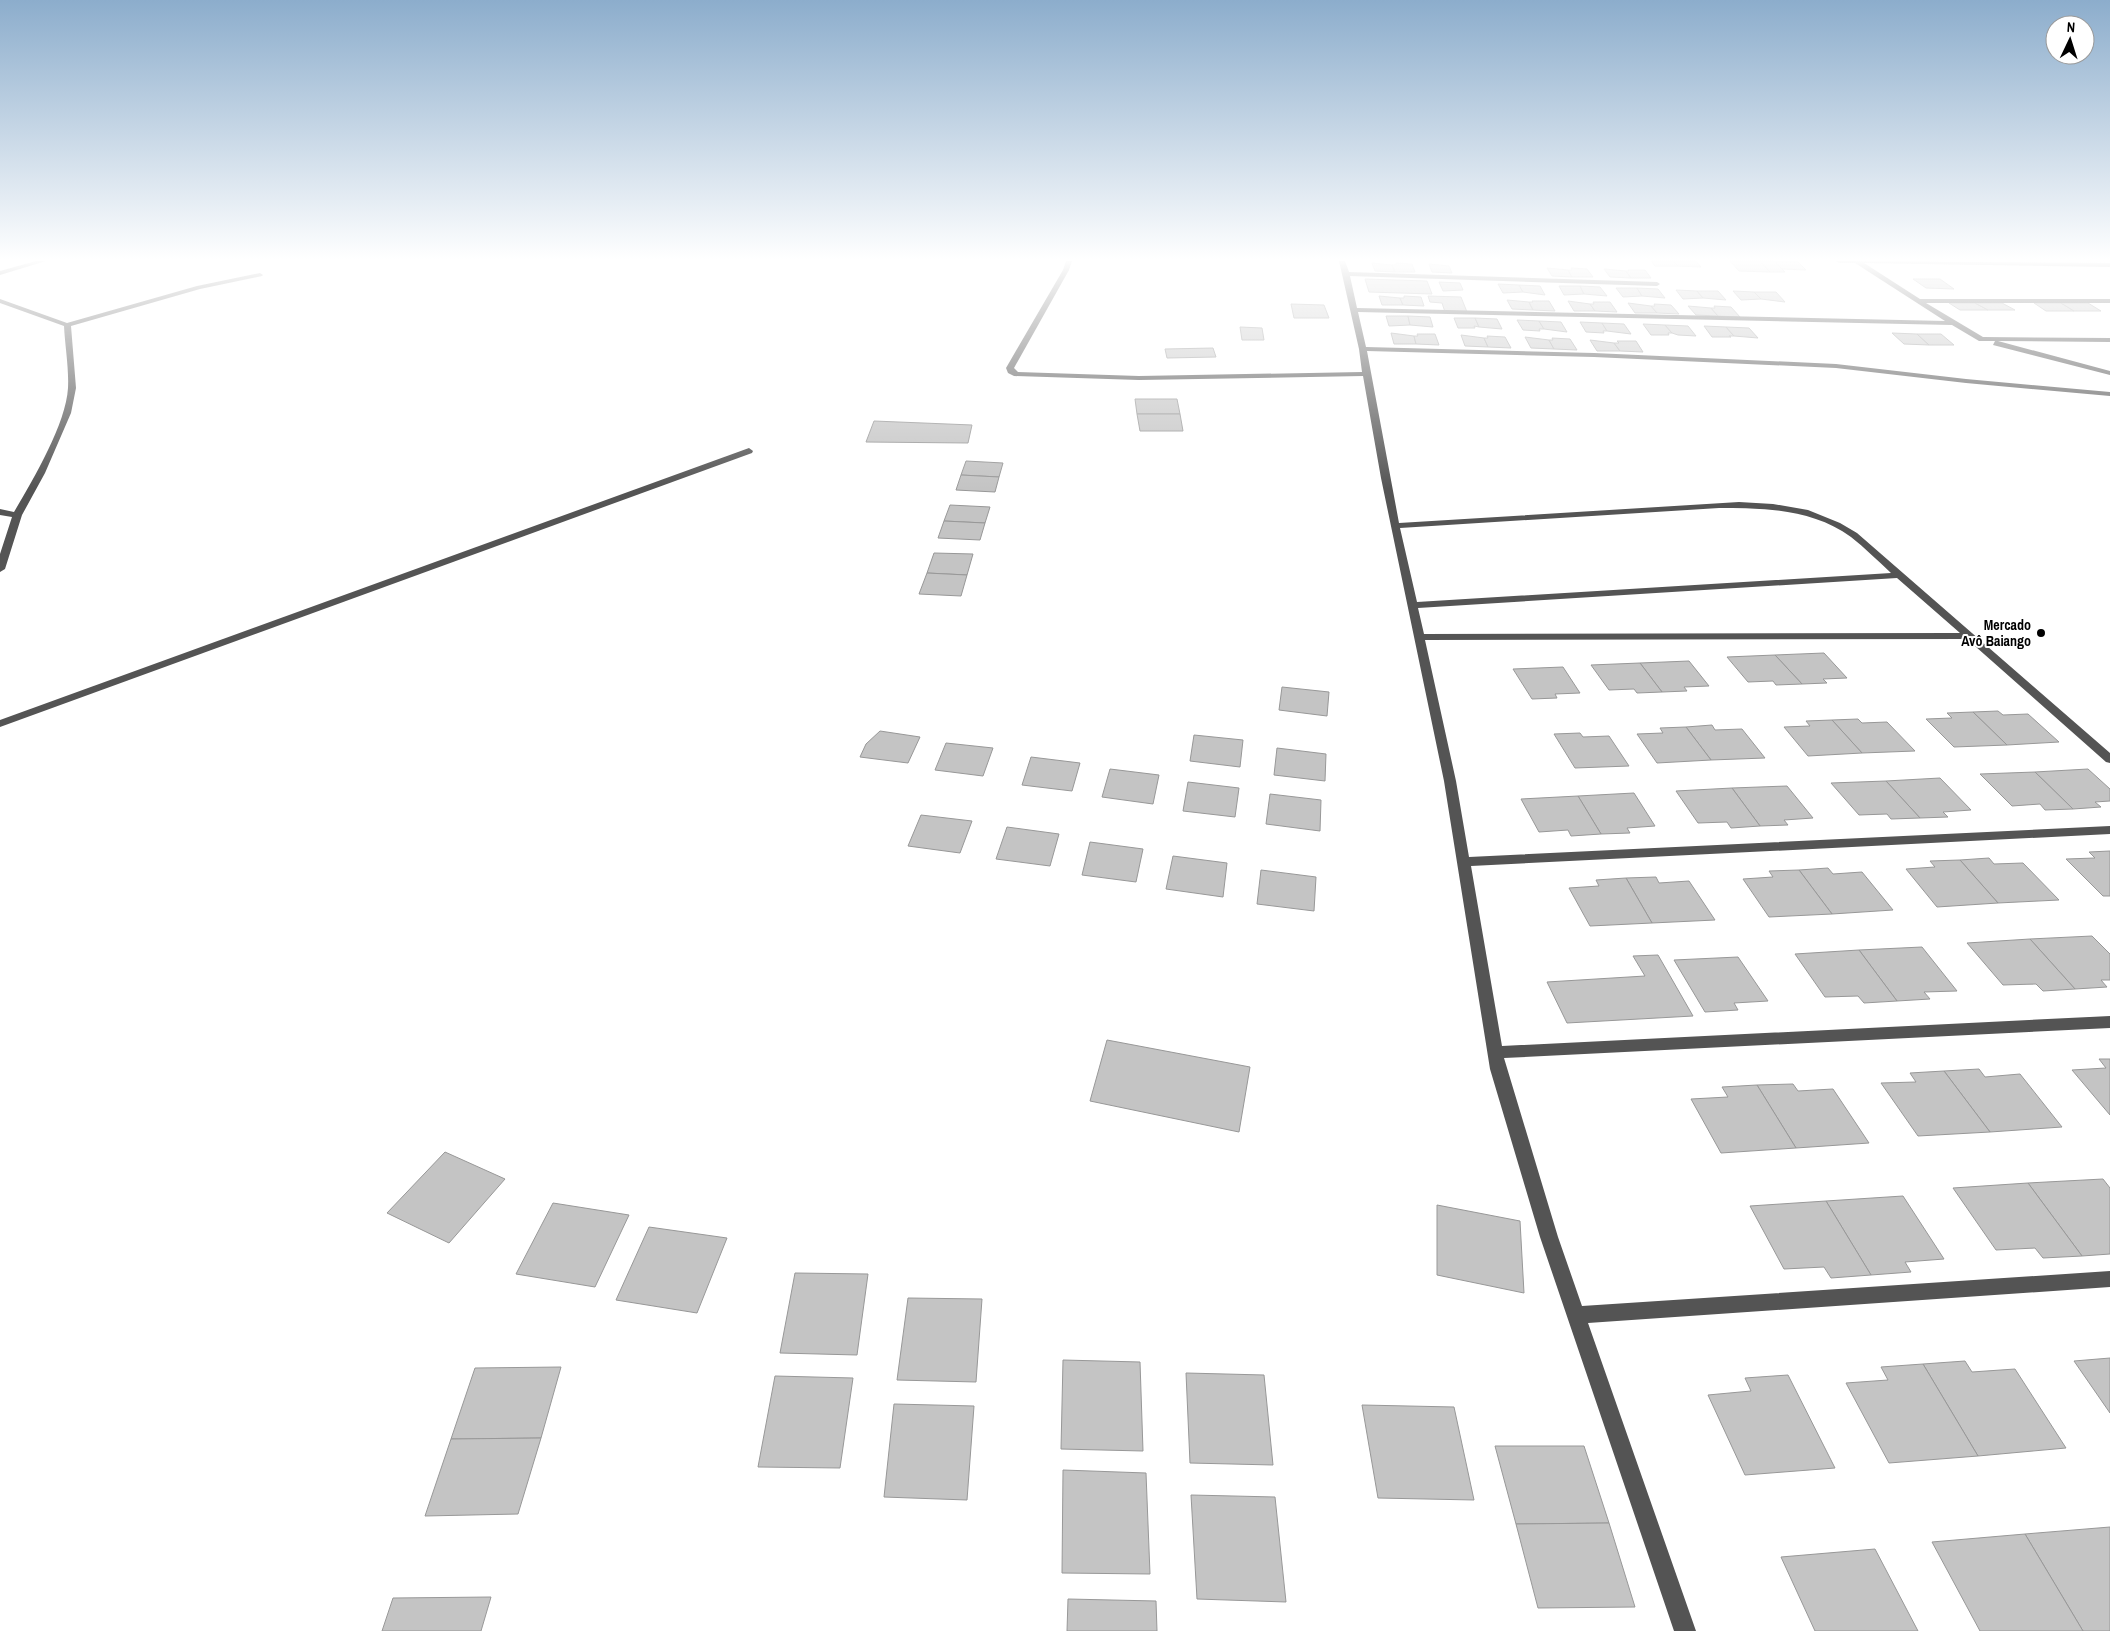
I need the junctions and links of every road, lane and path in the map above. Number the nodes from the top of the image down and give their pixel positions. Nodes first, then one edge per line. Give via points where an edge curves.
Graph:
1 (68, 337) edge
2 (1028, 337) edge
3 (1360, 337) edge
4 (1978, 337) edge
5 (1982, 339) junction
6 (2080, 340) junction
7 (2110, 340) edge
8 (1363, 349) junction
9 (2110, 350) edge
10 (2110, 373) edge
11 (1366, 374) junction
12 (2110, 394) edge
13 (750, 450) dead end
14 (0, 512) edge
15 (17, 515) junction
16 (1396, 526) junction
17 (0, 569) edge
18 (1900, 575) junction
19 (1413, 605) junction
20 (1969, 636) junction
21 (1420, 637) junction
22 (0, 724) edge
23 (2110, 759) edge
24 (2110, 830) edge
25 (1464, 862) junction
26 (2110, 1022) edge
27 (1496, 1052) junction
28 (2110, 1279) edge
29 (1576, 1315) junction
30 (1685, 1631) edge

1 - 15 street via 72,388 67,413 41,473
2 - 11 street via 1010,368 1017,374 1149,378
3 - 8 street
4 - 5 street
5 - 6 street
5 - 10 street
6 - 7 street
6 - 9 street
8 - 11 street
8 - 12 street via 1836,366
11 - 16 street
13 - 22 street
14 - 15 street
15 - 17 street
16 - 18 street via 1756,505 1797,509 1832,521 1854,535
16 - 19 street
18 - 19 street
18 - 20 street
19 - 21 street
20 - 21 street
20 - 23 street
21 - 25 street
24 - 25 street
25 - 27 street
26 - 27 street
27 - 29 street via 1498,1069 1549,1237
28 - 29 street
29 - 30 street

